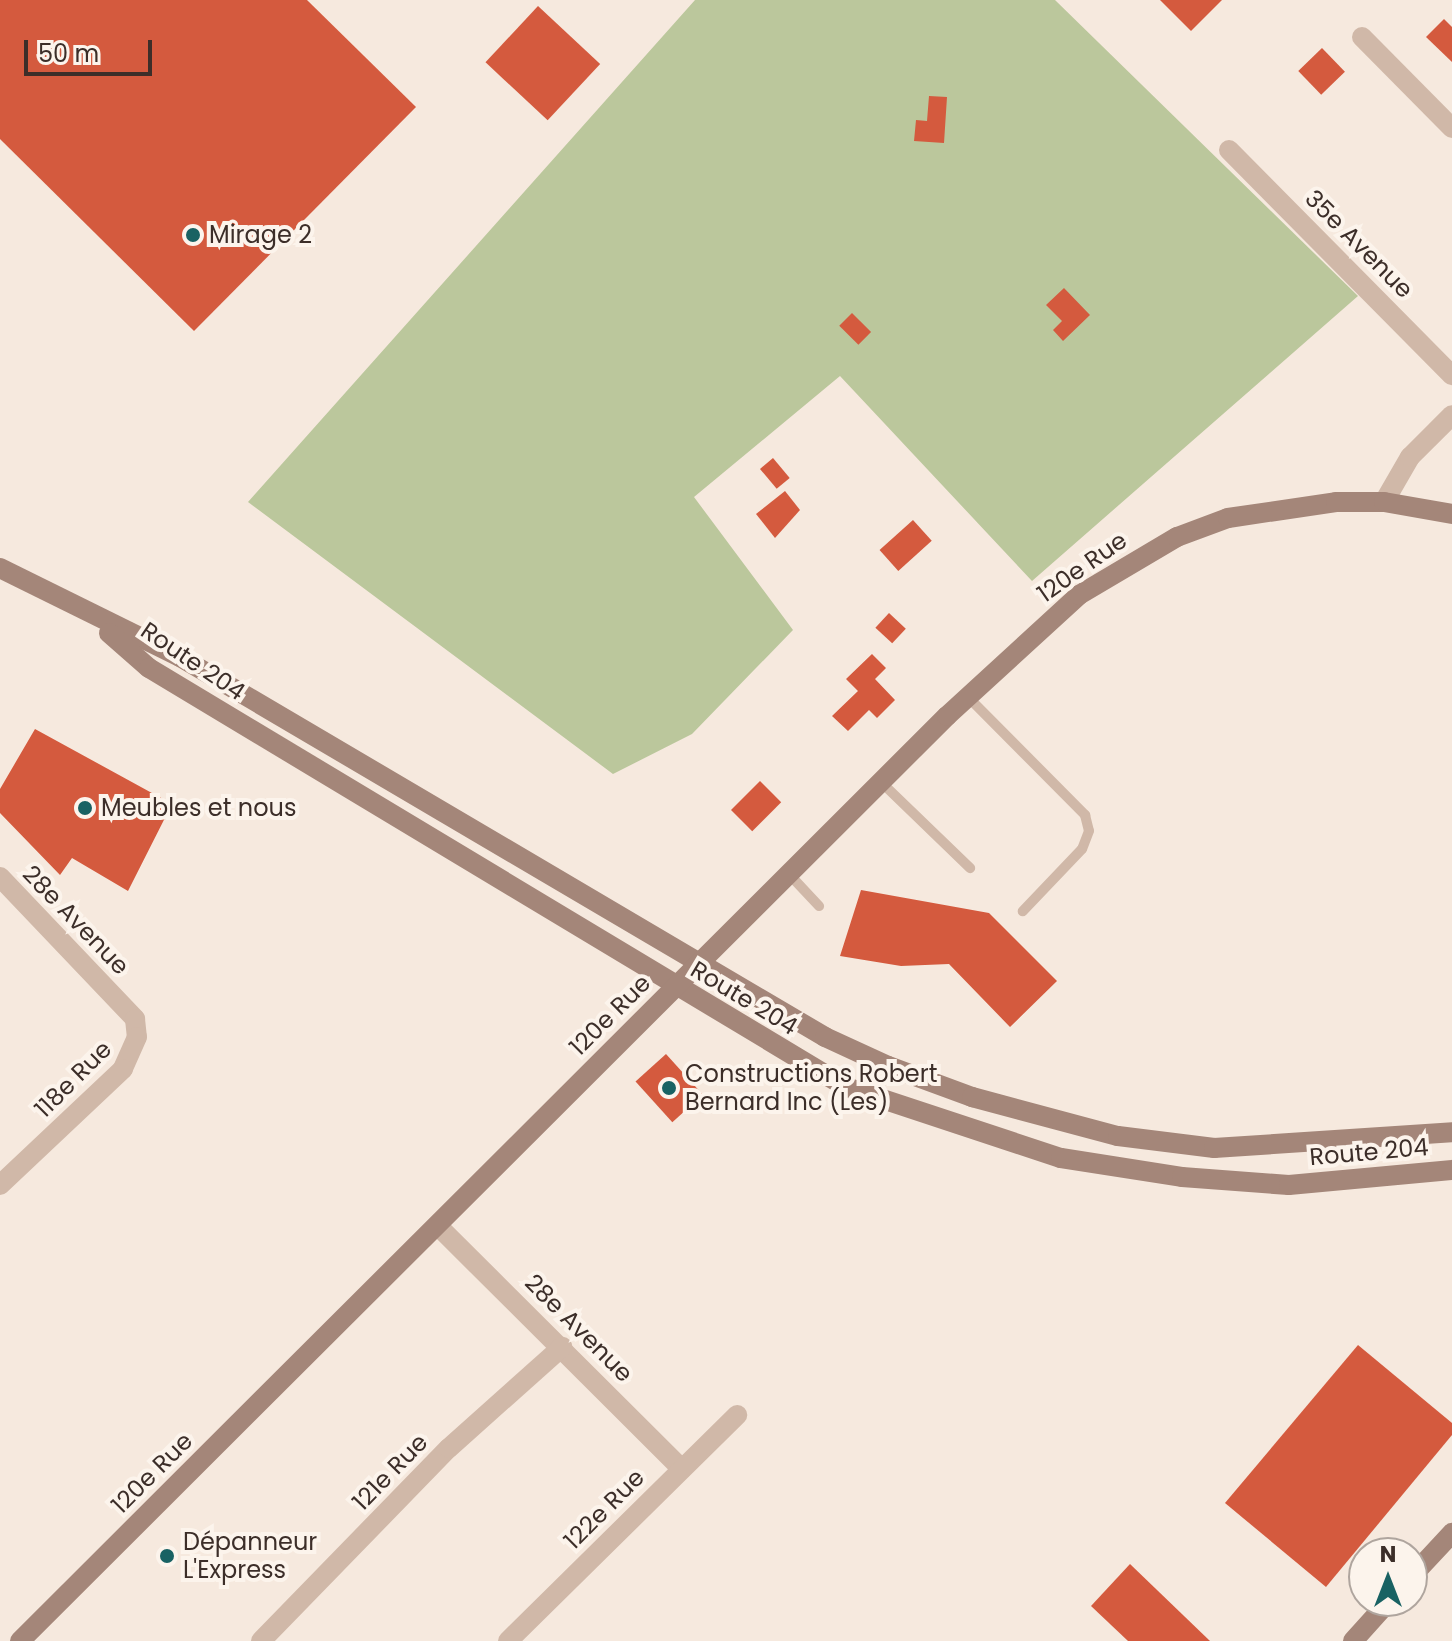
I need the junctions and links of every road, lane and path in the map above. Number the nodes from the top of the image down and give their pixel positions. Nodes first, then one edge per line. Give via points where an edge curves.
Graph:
1 (1362, 37) dead end
2 (1452, 128) edge
3 (1229, 150) dead end
4 (1452, 375) edge
5 (1452, 415) edge
6 (1384, 502) junction
7 (1452, 514) edge
8 (0, 568) edge
9 (94, 619) junction
10 (967, 696) junction
11 (881, 782) junction
12 (970, 868) dead end
13 (789, 874) junction
14 (0, 877) edge
15 (819, 906) dead end
16 (1023, 911) dead end
17 (698, 963) junction
18 (674, 987) junction
19 (137, 1037) joint
20 (1452, 1132) edge
21 (1452, 1170) edge
22 (3, 1176) edge
23 (438, 1226) junction
24 (562, 1347) junction
25 (737, 1415) dead end
26 (682, 1469) junction
27 (1452, 1533) edge
28 (1428, 1559) edge
29 (1375, 1617) edge
30 (20, 1641) edge
31 (261, 1641) edge
32 (508, 1641) edge
33 (1353, 1641) edge

1 - 2 street
3 - 4 street, 35e Avenue
5 - 6 street via 1410,457
6 - 7 main road
6 - 10 main road, 120e Rue via 1281,506 1177,537 1079,595
8 - 9 main road, Route 204
9 - 17 main road, Route 204 via 205,671
9 - 18 main road, Route 204 via 149,668
10 - 11 main road, 120e Rue
10 - 16 lane via 1085,815 1089,831 1082,849
11 - 12 lane
11 - 13 main road, 120e Rue
13 - 15 lane
13 - 17 main road, 120e Rue
14 - 19 street, 28e Avenue via 135,1019
17 - 18 main road, 120e Rue
17 - 20 main road, Route 204 via 888,1066 972,1097 1118,1136 1214,1148
18 - 21 main road, Route 204 via 846,1087 1061,1158 1289,1185
18 - 23 main road, 120e Rue
19 - 22 street, 118e Rue via 123,1069
23 - 24 street, 28e Avenue
23 - 30 main road, 120e Rue
24 - 26 street, 28e Avenue
24 - 31 street, 121e Rue via 449,1448
25 - 26 street, 122e Rue
26 - 32 street, 122e Rue
27 - 28 main road
29 - 33 main road

